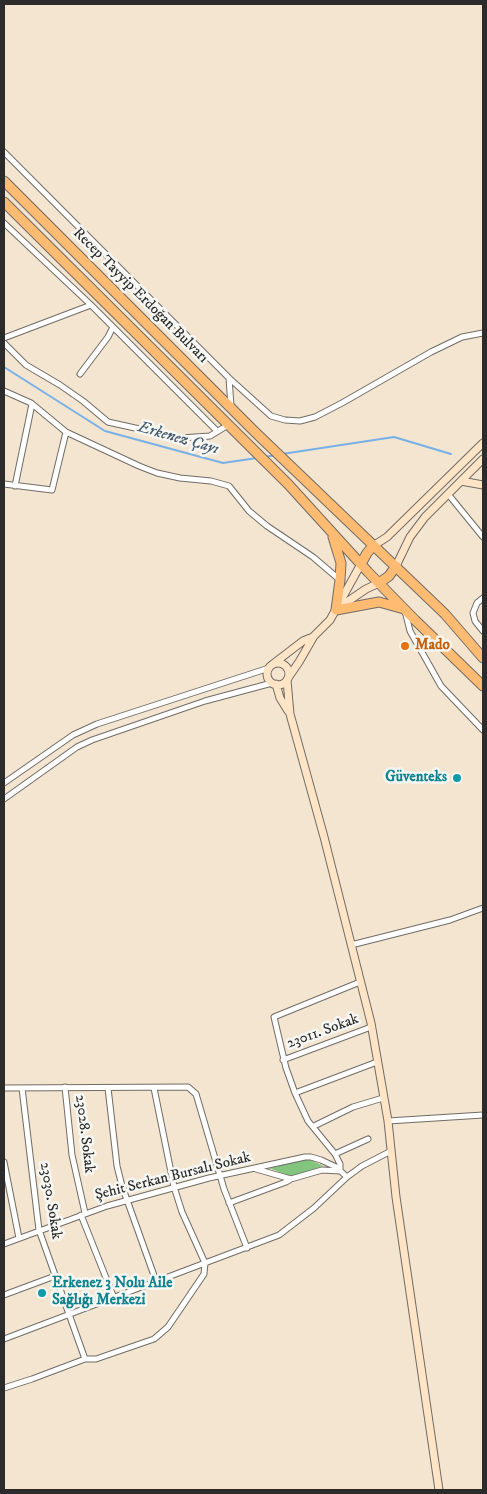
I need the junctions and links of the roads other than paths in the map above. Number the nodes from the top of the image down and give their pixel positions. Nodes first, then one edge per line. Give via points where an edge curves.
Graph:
1 (4, 152) edge
2 (4, 181) edge
3 (4, 202) edge
4 (4, 223) edge
5 (91, 305) junction
6 (113, 327) junction
7 (483, 333) edge
8 (4, 338) edge
9 (4, 344) edge
10 (80, 374) dead end
11 (229, 378) junction
12 (4, 391) edge
13 (32, 404) junction
14 (231, 406) junction
15 (228, 425) junction
16 (217, 431) junction
17 (66, 432) junction
18 (483, 443) edge
19 (483, 459) edge
20 (461, 481) junction
21 (4, 484) edge
22 (483, 485) edge
23 (15, 486) junction
24 (448, 494) junction
25 (329, 530) junction
26 (483, 537) edge
27 (373, 546) junction
28 (361, 564) junction
29 (396, 566) junction
30 (340, 580) junction
31 (379, 583) junction
32 (483, 598) edge
33 (405, 609) junction
34 (336, 610) junction
35 (483, 631) edge
36 (314, 636) junction
37 (483, 658) edge
38 (271, 666) junction
39 (287, 679) junction
40 (274, 684) junction
41 (483, 686) edge
42 (290, 714) junction
43 (483, 730) edge
44 (4, 783) edge
45 (4, 800) edge
46 (483, 908) edge
47 (351, 945) junction
48 (360, 982) junction
49 (371, 1027) junction
50 (283, 1060) junction
51 (377, 1062) junction
52 (65, 1087) junction
53 (4, 1088) edge
54 (22, 1088) junction
55 (108, 1088) junction
56 (154, 1088) junction
57 (294, 1093) junction
58 (383, 1098) junction
59 (483, 1115) edge
60 (388, 1121) junction
61 (314, 1126) junction
62 (368, 1139) dead end
63 (391, 1151) junction
64 (336, 1154) junction
65 (4, 1162) edge
66 (254, 1169) junction
67 (340, 1171) junction
68 (220, 1176) junction
69 (347, 1177) junction
70 (291, 1179) junction
71 (174, 1187) junction
72 (126, 1200) junction
73 (229, 1203) junction
74 (83, 1214) junction
75 (40, 1230) junction
76 (19, 1238) junction
77 (4, 1244) edge
78 (247, 1248) junction
79 (205, 1263) junction
80 (55, 1276) junction
81 (156, 1282) junction
82 (4, 1295) edge
83 (114, 1298) junction
84 (69, 1314) junction
85 (4, 1338) edge
86 (85, 1359) junction
87 (4, 1388) edge
88 (439, 1490) edge

1 - 11 street
2 - 14 highway, Recep Tayyip Erdoğan Bulvarı
3 - 15 highway, Recep Tayyip Erdoğan Bulvarı
4 - 5 street
5 - 6 street
5 - 8 street
6 - 10 street
6 - 16 street
7 - 11 street via 462,336 315,417 300,421 271,416
9 - 16 street via 26,365 60,385 108,422 180,438 210,436
11 - 14 street
12 - 13 street
13 - 17 street
13 - 23 street
14 - 27 highway, Recep Tayyip Erdoğan Bulvarı
15 - 16 street
15 - 25 highway, Recep Tayyip Erdoğan Bulvarı
17 - 23 street via 52,490
17 - 30 street via 157,473 229,486 261,521 314,557
18 - 27 street via 387,537
19 - 20 street
20 - 22 street
20 - 24 street
21 - 23 street
24 - 26 street
24 - 29 street via 425,516
25 - 28 highway, Recep Tayyip Erdoğan Bulvarı
25 - 30 highway via 340,563
27 - 28 highway
27 - 29 highway, Recep Tayyip Erdoğan Bulvarı
28 - 31 highway, Recep Tayyip Erdoğan Bulvarı
28 - 34 street
29 - 31 highway
29 - 37 highway, Recep Tayyip Erdoğan Bulvarı via 445,614
30 - 34 highway
31 - 33 highway, Recep Tayyip Erdoğan Bulvarı
31 - 34 street
32 - 35 street via 473,613
33 - 34 highway via 379,602
33 - 41 highway, Recep Tayyip Erdoğan Bulvarı
33 - 43 street via 410,631 441,686
34 - 36 street
36 - 38 street
36 - 39 street
38 - 39 street via 280,663 286,667
38 - 40 street via 268,678
38 - 44 street via 97,724 73,735
39 - 40 street via 282,684
39 - 42 street
40 - 42 street
40 - 45 street via 205,701 92,740 77,747
42 - 47 street
46 - 47 street via 450,920
47 - 48 street
48 - 49 street
48 - 50 street via 274,1018
49 - 50 street, 23011. Sokak
49 - 51 street
50 - 57 street
51 - 57 street
51 - 58 street
52 - 54 street
52 - 55 street
52 - 74 street, 23028. Sokak via 72,1155
53 - 54 street
54 - 75 street, 23030. Sokak
55 - 56 street
55 - 72 street via 117,1166
56 - 68 street via 188,1088 196,1094
56 - 71 street
57 - 61 street via 308,1121
58 - 60 street
58 - 61 street via 353,1107
59 - 60 street
60 - 63 street
61 - 64 street
62 - 64 street
63 - 69 street
63 - 88 street
64 - 67 street
65 - 76 street
66 - 67 street, Şehit Serkan Bursalı Sokak via 311,1157
66 - 68 street, Şehit Serkan Bursalı Sokak
66 - 70 street
67 - 69 street, Şehit Serkan Bursalı Sokak
67 - 70 street via 322,1170
68 - 71 street, Şehit Serkan Bursalı Sokak
68 - 73 street
69 - 78 street via 279,1235
70 - 73 street
71 - 72 street, Şehit Serkan Bursalı Sokak
71 - 79 street
72 - 74 street, Şehit Serkan Bursalı Sokak
72 - 81 street
73 - 78 street
74 - 75 street, Şehit Serkan Bursalı Sokak
74 - 83 street, 23028. Sokak
75 - 76 street, Şehit Serkan Bursalı Sokak
75 - 80 street, 23030. Sokak
76 - 77 street, Şehit Serkan Bursalı Sokak
78 - 79 street
79 - 81 street
79 - 86 street via 204,1274 178,1314 154,1339 96,1359
80 - 82 street
80 - 84 street, 23030. Sokak
81 - 83 street
83 - 84 street
84 - 85 street
84 - 86 street, 23030. Sokak
86 - 87 street

